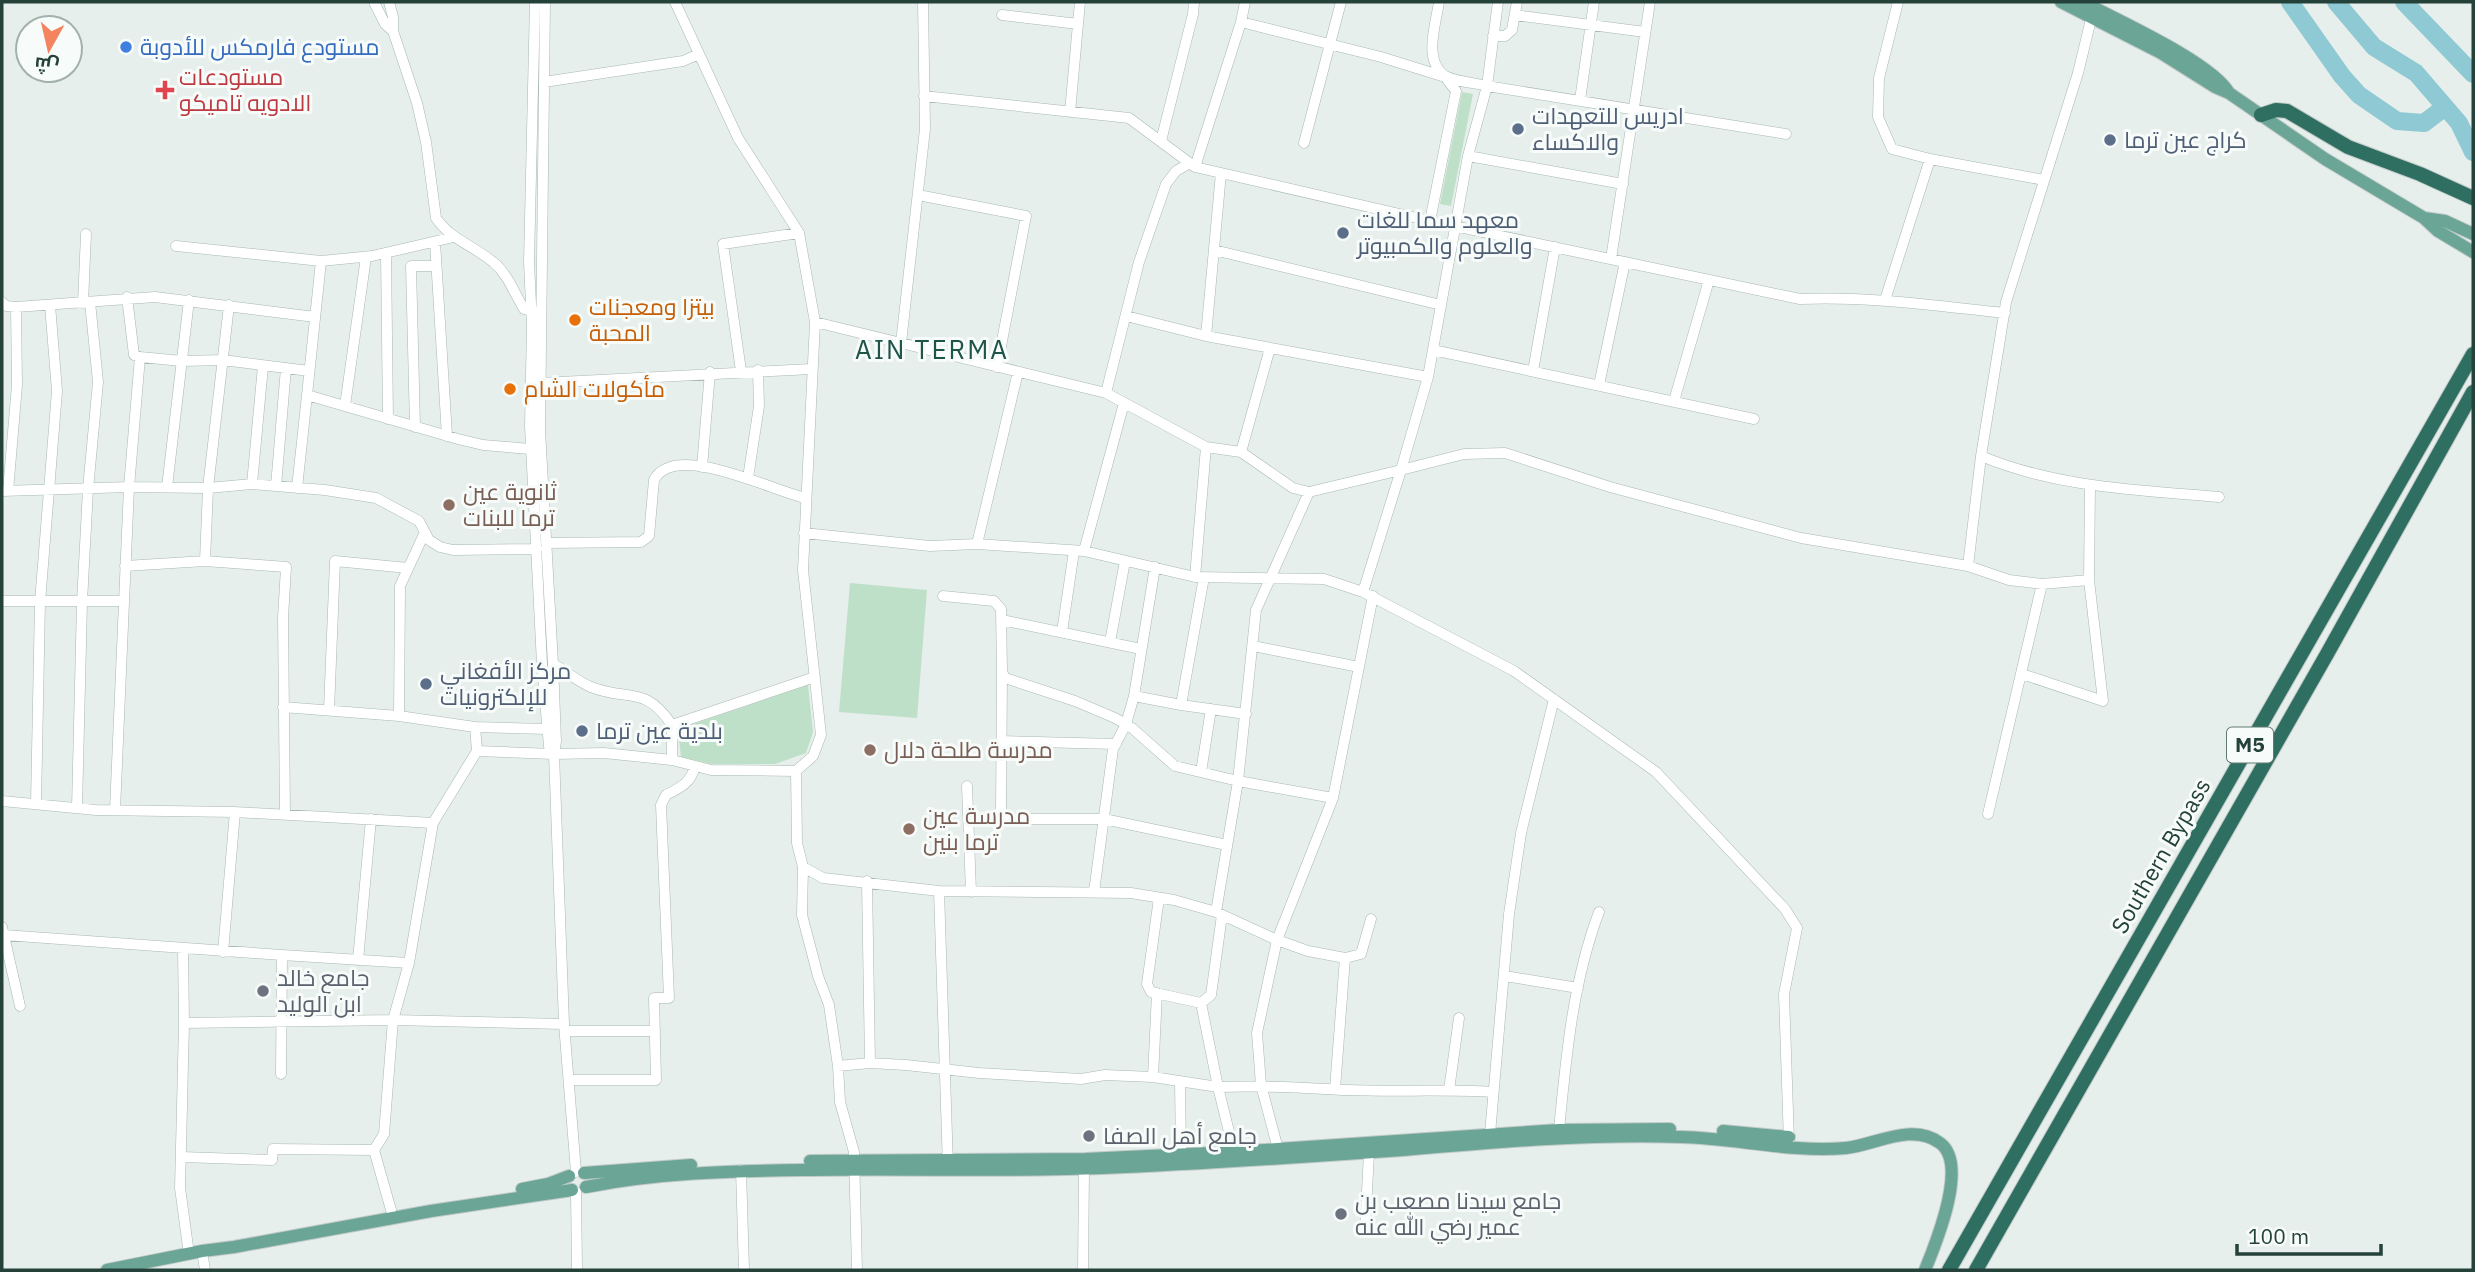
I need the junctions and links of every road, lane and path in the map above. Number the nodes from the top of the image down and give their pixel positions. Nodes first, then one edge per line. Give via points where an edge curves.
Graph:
1 (374, 2) edge
2 (389, 2) edge
3 (535, 2) edge
4 (545, 2) edge
5 (675, 2) edge
6 (923, 2) edge
7 (1080, 2) edge
8 (1194, 2) edge
9 (1245, 2) edge
10 (1342, 2) edge
11 (1439, 2) edge
12 (1498, 2) edge
13 (1517, 2) edge
14 (1594, 2) edge
15 (1650, 2) edge
16 (1898, 2) edge
17 (2061, 2) edge
18 (2089, 9) edge
19 (1002, 15) dead end
20 (1516, 15) junction
21 (1241, 22) junction
22 (1078, 24) junction
23 (1590, 25) junction
24 (393, 31) junction
25 (1645, 32) junction
26 (1493, 36) junction
27 (1330, 44) junction
28 (699, 54) junction
29 (1445, 77) junction
30 (544, 82) junction
31 (1487, 86) junction
32 (924, 96) junction
33 (1580, 100) junction
34 (1635, 109) junction
35 (1070, 112) junction
36 (2261, 115) junction
37 (1786, 134) dead end
38 (1161, 141) junction
39 (1304, 143) dead end
40 (1468, 156) junction
41 (1930, 159) junction
42 (1193, 165) junction
43 (1222, 173) junction
44 (2044, 180) junction
45 (1623, 184) junction
46 (918, 195) junction
47 (2473, 198) edge
48 (2424, 218) junction
49 (1430, 220) junction
50 (1455, 226) junction
51 (799, 233) junction
52 (86, 234) dead end
53 (2473, 234) edge
54 (454, 237) junction
55 (435, 242) junction
56 (176, 246) dead end
57 (1555, 247) junction
58 (1214, 250) junction
59 (2473, 252) edge
60 (386, 253) junction
61 (366, 257) junction
62 (1611, 259) junction
63 (321, 261) junction
64 (1625, 262) junction
65 (436, 265) junction
66 (529, 276) junction
67 (542, 277) junction
68 (1709, 279) junction
69 (127, 297) junction
70 (189, 300) junction
71 (1885, 300) junction
72 (2, 302) edge
73 (87, 303) junction
74 (50, 305) junction
75 (1441, 305) junction
76 (229, 306) junction
77 (16, 307) junction
78 (537, 312) junction
79 (2005, 313) junction
80 (1126, 316) junction
81 (315, 317) junction
82 (814, 322) junction
83 (1206, 336) junction
84 (901, 343) junction
85 (1270, 348) junction
86 (1433, 350) junction
87 (2473, 354) edge
88 (140, 357) junction
89 (223, 360) junction
90 (182, 361) junction
91 (262, 366) junction
92 (997, 366) junction
93 (286, 369) junction
94 (812, 369) junction
95 (758, 370) junction
96 (309, 371) junction
97 (741, 371) junction
98 (1533, 371) junction
99 (710, 372) junction
100 (1018, 372) junction
101 (1429, 377) junction
102 (541, 383) junction
103 (1599, 385) junction
104 (1105, 393) junction
105 (307, 395) junction
106 (2471, 397) edge
107 (1674, 401) junction
108 (1124, 403) junction
109 (345, 406) junction
110 (388, 419) junction
111 (1754, 419) dead end
112 (415, 427) junction
113 (447, 436) junction
114 (1206, 447) junction
115 (530, 449) junction
116 (1241, 452) junction
117 (1982, 456) junction
118 (702, 467) junction
119 (1401, 470) junction
120 (748, 478) junction
121 (251, 484) junction
122 (276, 486) junction
123 (2090, 486) junction
124 (129, 487) junction
125 (167, 487) junction
126 (208, 488) junction
127 (297, 488) junction
128 (88, 489) junction
129 (5, 491) edge
130 (47, 491) junction
131 (1309, 492) junction
132 (2219, 497) dead end
133 (806, 498) junction
134 (425, 532) junction
135 (804, 533) junction
136 (546, 543) junction
137 (977, 544) junction
138 (537, 549) junction
139 (1079, 551) junction
140 (205, 561) junction
141 (1125, 561) junction
142 (125, 566) junction
143 (1968, 566) junction
144 (1155, 567) junction
145 (408, 568) junction
146 (1200, 577) junction
147 (1270, 579) junction
148 (2089, 580) junction
149 (2042, 584) junction
150 (1368, 594) junction
151 (943, 596) dead end
152 (2, 601) edge
153 (123, 601) junction
154 (40, 602) junction
155 (82, 602) junction
156 (1002, 620) junction
157 (1062, 632) junction
158 (1110, 642) junction
159 (1252, 646) junction
160 (1141, 649) junction
161 (553, 664) junction
162 (1359, 667) junction
163 (1002, 672) junction
164 (2022, 674) junction
165 (815, 677) junction
166 (1134, 695) junction
167 (1554, 699) junction
168 (1181, 705) junction
169 (284, 707) junction
170 (1211, 709) junction
171 (329, 710) junction
172 (1246, 714) junction
173 (399, 716) junction
174 (1126, 724) junction
175 (672, 725) junction
176 (475, 727) junction
177 (548, 729) junction
178 (1001, 741) junction
179 (1116, 744) junction
180 (477, 751) junction
181 (554, 754) junction
182 (672, 760) junction
183 (695, 766) junction
184 (796, 771) junction
185 (1201, 772) junction
186 (1238, 781) junction
187 (967, 786) dead end
188 (1333, 798) junction
189 (2, 801) edge
190 (36, 804) junction
191 (77, 808) junction
192 (115, 810) junction
193 (235, 812) junction
194 (285, 814) junction
195 (1988, 814) dead end
196 (371, 819) junction
197 (1104, 819) junction
198 (433, 823) junction
199 (1227, 845) junction
200 (803, 867) junction
201 (867, 881) junction
202 (939, 891) junction
203 (971, 892) junction
204 (1094, 892) junction
205 (1159, 898) junction
206 (1599, 912) dead end
207 (1219, 913) junction
208 (1371, 919) dead end
209 (3, 931) edge
210 (1277, 940) junction
211 (183, 949) junction
212 (223, 952) junction
213 (282, 955) junction
214 (1345, 958) junction
215 (358, 960) junction
216 (409, 963) junction
217 (1505, 976) junction
218 (1578, 988) junction
219 (1157, 993) junction
220 (1201, 1003) junction
221 (20, 1006) dead end
222 (1459, 1018) dead end
223 (393, 1020) junction
224 (281, 1022) junction
225 (184, 1023) junction
226 (565, 1027) junction
227 (655, 1031) junction
228 (870, 1063) junction
229 (838, 1066) junction
230 (945, 1069) junction
231 (281, 1074) dead end
232 (1153, 1077) junction
233 (570, 1080) junction
234 (1180, 1082) junction
235 (1261, 1085) junction
236 (1218, 1087) junction
237 (1335, 1089) junction
238 (1449, 1090) junction
239 (1492, 1092) junction
240 (1559, 1130) junction
241 (1490, 1134) junction
242 (1789, 1142) junction
243 (1278, 1149) junction
244 (374, 1150) junction
245 (1234, 1152) junction
246 (1369, 1152) junction
247 (1181, 1155) junction
248 (181, 1157) junction
249 (855, 1165) junction
250 (948, 1165) junction
251 (1084, 1169) junction
252 (741, 1170) junction
253 (640, 1172) junction
254 (576, 1174) junction
255 (578, 1190) junction
256 (391, 1210) junction
257 (1365, 1231) dead end
258 (195, 1253) junction
259 (124, 1269) edge
260 (107, 1270) edge
261 (205, 1270) edge
262 (577, 1270) edge
263 (744, 1270) edge
264 (857, 1270) edge
265 (1083, 1270) edge
266 (1925, 1270) edge
267 (1949, 1270) edge
268 (1976, 1270) edge

1 - 24 street
2 - 24 street
3 - 66 street
4 - 30 street
5 - 28 street
6 - 32 street
7 - 22 street
8 - 38 street
9 - 21 street
10 - 27 street
11 - 29 street via 1432,54
12 - 26 street
13 - 20 street
14 - 23 street
15 - 25 street
16 - 41 street via 1879,78 1878,117 1892,149
17 - 18 main road
18 - 36 main road
18 - 44 street via 2078,73
19 - 22 street
20 - 23 street
20 - 26 street via 1508,34
21 - 27 street
21 - 42 street
22 - 35 street
23 - 25 street
23 - 33 street
24 - 54 street via 426,142 433,208 442,227
25 - 34 street
26 - 31 street
27 - 29 street
27 - 39 street
28 - 30 street via 683,61
28 - 51 street via 738,138
29 - 31 street
29 - 49 street via 1456,91
30 - 67 street
31 - 33 street
31 - 40 street
32 - 35 street
32 - 46 street
33 - 34 street
34 - 37 street
34 - 45 street
35 - 38 street via 1129,118
36 - 47 highway via 2287,111 2348,147
36 - 48 main road
38 - 42 street
40 - 45 street
40 - 50 street
41 - 44 street
41 - 71 street
42 - 43 street
42 - 80 street via 1176,171 1166,184
43 - 49 street
43 - 58 street
44 - 79 street
45 - 62 street
46 - 84 street
46 - 92 street via 1026,216
48 - 53 main road
48 - 59 main road via 2438,232
49 - 50 street
50 - 57 street
50 - 75 street
51 - 82 street
51 - 97 street via 723,244
52 - 73 street
54 - 55 street
54 - 78 street via 497,265 524,309
55 - 60 street
55 - 65 street
56 - 63 street
57 - 62 street
57 - 98 street
58 - 75 street
58 - 83 street
60 - 61 street
60 - 110 street
61 - 63 street
61 - 109 street
62 - 64 street
63 - 81 street
64 - 68 street
64 - 103 street
65 - 112 street via 411,266
65 - 113 street
66 - 67 street via 536,284
66 - 78 street
67 - 78 street
68 - 71 street via 1800,299
68 - 107 street
69 - 70 street
69 - 73 street
69 - 88 street via 134,355
70 - 76 street
70 - 90 street
71 - 79 street
72 - 77 street
73 - 74 street
73 - 128 street via 98,382
74 - 77 street
74 - 130 street via 57,391
75 - 86 street
76 - 81 street
76 - 89 street
77 - 129 street via 17,386
78 - 102 street
78 - 115 street
79 - 117 street
80 - 83 street
80 - 104 street
81 - 96 street
82 - 84 street
82 - 94 street
83 - 85 street
84 - 92 street
85 - 101 street
85 - 116 street
86 - 98 street
86 - 101 street
87 - 267 highway, Southern Bypass / M5
88 - 90 street
88 - 124 street
89 - 90 street
89 - 91 street
89 - 126 street
90 - 125 street
91 - 93 street
91 - 121 street
92 - 100 street
93 - 96 street
93 - 122 street
94 - 95 street
94 - 133 street
95 - 97 street
95 - 120 street via 759,406
96 - 105 street
97 - 99 street
98 - 103 street
99 - 102 street
99 - 118 street
100 - 104 street
100 - 137 street
101 - 119 street
102 - 136 street
103 - 107 street
104 - 108 street
105 - 109 street
105 - 127 street
106 - 268 highway, Southern Bypass / M5
107 - 111 street
108 - 114 street
108 - 139 street
109 - 110 street
110 - 112 street
112 - 113 street
113 - 115 street
114 - 116 street
114 - 146 street
115 - 138 street
116 - 131 street via 1293,488
117 - 123 street via 2007,467
117 - 143 street
118 - 120 street
118 - 136 street via 676,466 658,473 649,536 641,542
119 - 131 street
119 - 143 street via 1464,454 1505,453 1610,487 1801,538
119 - 150 street
120 - 133 street
121 - 122 street
121 - 126 street
122 - 127 street
123 - 132 street
123 - 148 street
124 - 125 street
124 - 128 street
124 - 142 street
125 - 126 street
126 - 140 street
127 - 134 street via 376,498 419,521
128 - 130 street
128 - 155 street
129 - 130 street
130 - 154 street
131 - 147 street
133 - 135 street
134 - 138 street via 429,540 453,550
134 - 145 street
135 - 137 street via 930,545
135 - 165 street via 803,570
136 - 161 street
137 - 139 street
138 - 177 street
139 - 141 street
139 - 157 street
140 - 142 street
140 - 169 street via 286,567
141 - 144 street
141 - 158 street
142 - 153 street
143 - 149 street via 2009,580
144 - 146 street
144 - 160 street
145 - 171 street via 335,561
145 - 173 street via 400,586
146 - 147 street
146 - 168 street
147 - 150 street via 1324,579
147 - 159 street via 1256,610
148 - 149 street
148 - 164 street via 2103,701
149 - 164 street
150 - 162 street
150 - 167 street via 1514,671
151 - 156 street via 993,601 1001,609
152 - 154 street
153 - 155 street
153 - 192 street
154 - 155 street
154 - 190 street
155 - 191 street
156 - 157 street
156 - 163 street
157 - 158 street
158 - 160 street
159 - 162 street
159 - 172 street
160 - 166 street
161 - 175 street via 594,688 644,698
161 - 181 street
162 - 188 street
163 - 174 street via 1005,678
163 - 178 street
164 - 195 street
165 - 175 street
165 - 184 street via 821,735 813,756
166 - 168 street
166 - 174 street
167 - 217 street via 1521,833
167 - 242 street via 1656,772 1785,909 1797,928 1784,993
168 - 170 street
169 - 171 street
169 - 194 street
170 - 172 street
170 - 185 street
171 - 173 street
172 - 186 street
173 - 176 street
174 - 179 street
174 - 185 street via 1175,766
175 - 182 street
176 - 177 street
176 - 180 street
177 - 181 street
178 - 179 street
178 - 197 street via 1001,813 1007,818
179 - 197 street
180 - 181 street
180 - 198 street
181 - 182 street via 604,753
181 - 226 street
182 - 183 street
183 - 184 street
183 - 227 street via 683,787 666,795 662,805 669,998 654,998
184 - 200 street via 797,843
185 - 186 street
186 - 188 street
186 - 199 street
187 - 203 street
188 - 210 street
189 - 190 street
190 - 191 street
191 - 192 street
192 - 193 street
193 - 194 street
193 - 212 street
194 - 196 street
196 - 198 street
196 - 215 street
197 - 199 street
197 - 204 street
198 - 216 street
199 - 207 street
200 - 201 street via 823,877
200 - 229 street via 802,915 829,1005
201 - 202 street
201 - 228 street
202 - 203 street
202 - 230 street
203 - 204 street
204 - 205 street
205 - 207 street
205 - 219 street via 1147,984
206 - 218 street
207 - 210 street
207 - 220 street via 1210,995
208 - 214 street via 1362,954
209 - 211 street
209 - 221 street
210 - 214 street
210 - 235 street via 1257,1033
211 - 212 street
211 - 225 street
212 - 213 street
213 - 215 street
213 - 224 street
214 - 237 street
215 - 216 street
216 - 223 street
217 - 218 street
217 - 239 street
218 - 240 street
219 - 220 street
219 - 232 street
220 - 236 street
222 - 238 street
223 - 224 street
223 - 226 street
223 - 244 street via 384,1133
224 - 225 street
224 - 231 street
225 - 248 street
226 - 227 street
226 - 233 street
227 - 233 street via 656,1080
228 - 229 street
228 - 230 street
229 - 249 street via 840,1102
230 - 232 street via 1081,1079
230 - 250 street
232 - 234 street
233 - 254 street
234 - 236 street
234 - 247 street
235 - 236 street
235 - 237 street
235 - 243 street
236 - 245 street
237 - 238 street
238 - 239 street
239 - 241 street
240 - 241 main road
240 - 242 main road via 1682,1129
241 - 243 main road
242 - 246 main road via 1648,1137
242 - 266 main road via 1819,1149 1850,1148 1911,1134 1944,1147 1952,1162 1949,1193
243 - 245 main road
244 - 248 street via 273,1149 272,1160
244 - 256 street
245 - 247 main road
246 - 251 main road
246 - 257 street
247 - 250 main road
248 - 258 street via 180,1188
249 - 250 main road
249 - 252 main road
249 - 253 main road
249 - 264 street
250 - 251 main road
251 - 265 street
252 - 253 main road
252 - 263 street
253 - 254 main road
253 - 255 main road
254 - 255 main road via 568,1184
254 - 255 main road via 588,1180
254 - 256 main road via 540,1186
255 - 258 main road
255 - 262 street
256 - 258 main road via 228,1241
258 - 259 main road
258 - 261 street
259 - 260 main road

